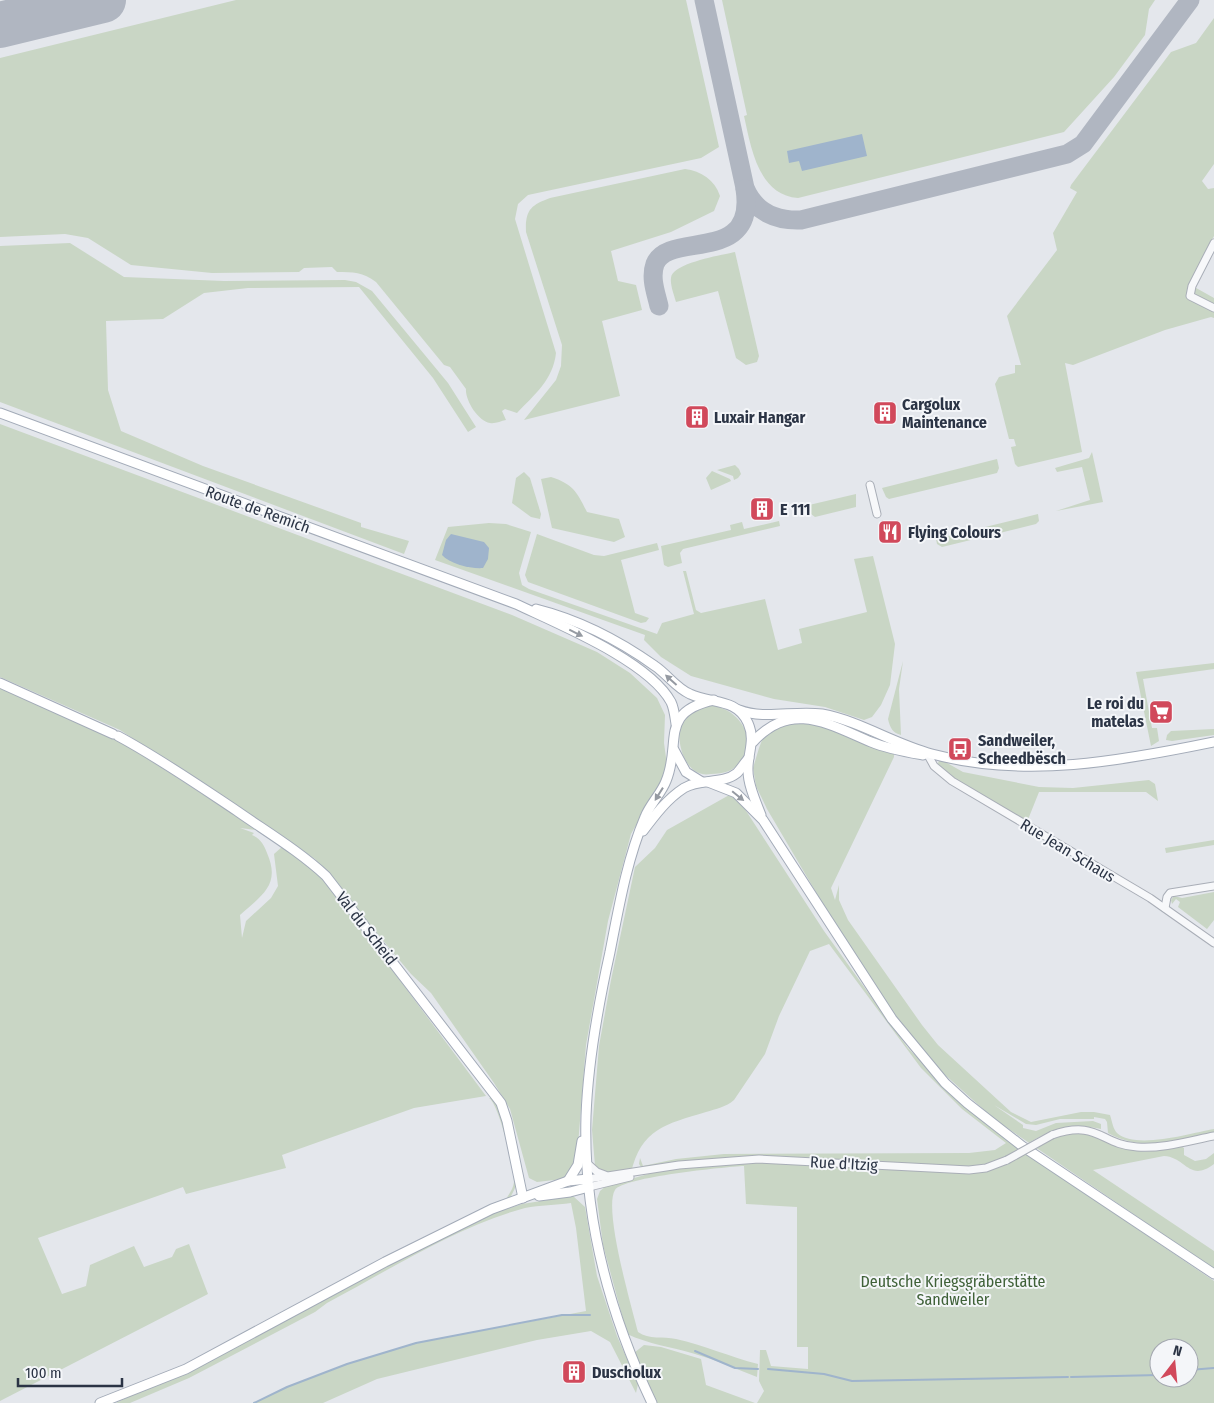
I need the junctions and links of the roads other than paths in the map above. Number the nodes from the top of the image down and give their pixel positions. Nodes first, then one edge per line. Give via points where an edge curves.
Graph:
1 (1214, 243) edge
2 (1214, 308) edge
3 (0, 413) edge
4 (870, 485) dead end
5 (877, 514) dead end
6 (516, 604) junction
7 (0, 683) edge
8 (714, 700) junction
9 (739, 710) junction
10 (812, 719) junction
11 (676, 724) junction
12 (872, 730) junction
13 (753, 742) junction
14 (1214, 742) edge
15 (674, 750) junction
16 (932, 754) junction
17 (750, 757) junction
18 (705, 782) junction
19 (763, 820) junction
20 (639, 837) junction
21 (1214, 886) edge
22 (1165, 908) junction
23 (1214, 943) edge
24 (586, 1116) junction
25 (1214, 1136) edge
26 (587, 1162) junction
27 (679, 1165) junction
28 (610, 1176) junction
29 (568, 1181) junction
30 (589, 1183) junction
31 (570, 1192) junction
32 (524, 1198) junction
33 (591, 1202) junction
34 (1214, 1274) edge
35 (100, 1403) edge
36 (652, 1403) edge

1 - 2 street via 1190,296
3 - 6 main road, Route de Remich
4 - 5 street
8 -> 6 main road, Route de Remich via 698,698 680,688 658,668 612,637 557,614
6 -> 11 main road, Route de Remich via 625,659 664,691 672,703
7 - 32 main road, Val du Scheid via 150,753 264,829 326,876 501,1103
8 - 9 main road
8 - 11 main road via 694,706 682,714
9 - 12 main road via 754,715 822,714
9 - 13 main road via 748,722
10 - 12 main road via 839,723 864,734
10 - 13 main road via 775,723
10 - 16 main road via 890,748
11 - 15 main road via 672,740
12 - 16 main road
13 - 17 main road
14 - 16 main road via 1114,761 1074,765 994,763
15 - 18 main road via 686,772
15 -> 20 main road via 666,783 645,816
16 - 22 street, Rue Jean Schaus via 931,762 952,781
17 - 18 main road via 727,778
17 - 19 main road via 748,772
18 -> 19 main road via 736,793
18 - 20 main road via 685,787 676,794 660,808
19 - 34 main road via 892,1019 945,1083 1022,1146
20 - 24 main road via 622,891 604,978 592,1046
21 - 22 street via 1170,893
22 - 23 street, Rue Jean Schaus
24 - 26 main road
24 - 29 main road via 578,1165
25 - 27 street, Rue d'Itzig, bridge via 1151,1148 1127,1145 1086,1129 1066,1130 1052,1134 1007,1160 969,1170 759,1159
26 - 28 street via 598,1172
26 - 30 main road
27 - 28 street, Rue d'Itzig
27 - 30 street, Rue d'Itzig
28 - 30 street, Rue d'Itzig
29 - 30 main road
29 - 32 main road
30 - 31 main road
30 - 33 main road
31 - 32 main road
31 - 33 main road
32 - 35 main road via 492,1209 385,1262 186,1369
33 - 36 main road via 608,1291 626,1346

